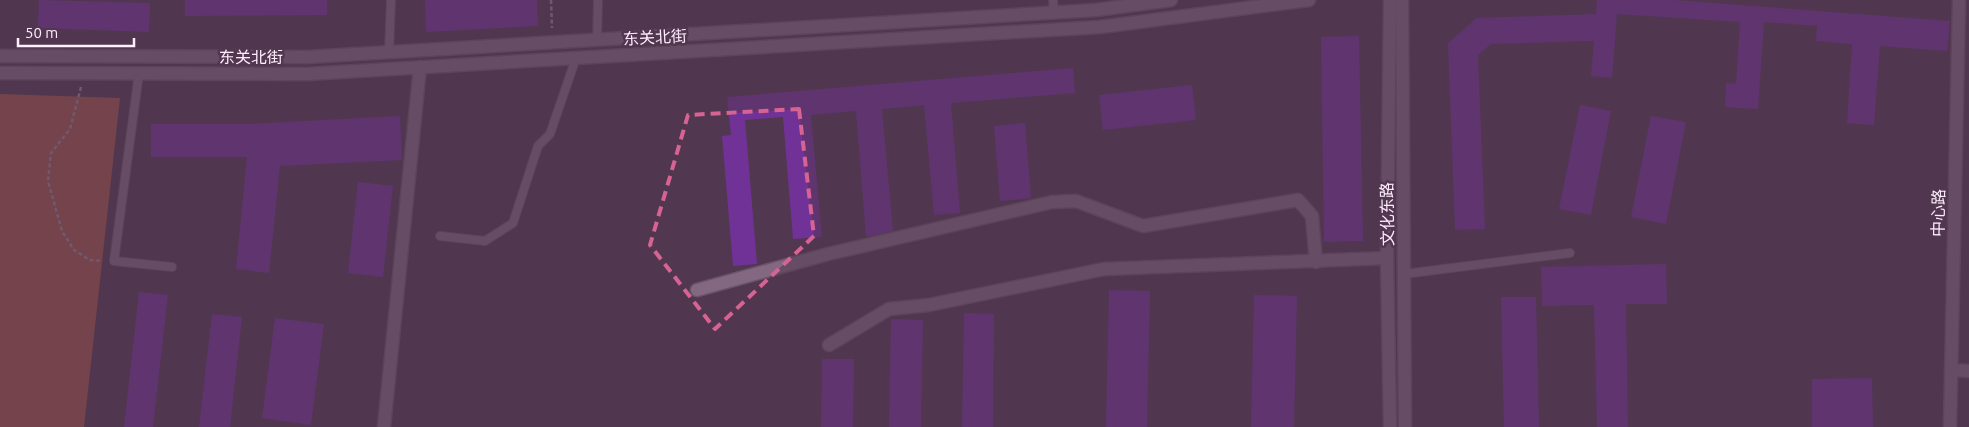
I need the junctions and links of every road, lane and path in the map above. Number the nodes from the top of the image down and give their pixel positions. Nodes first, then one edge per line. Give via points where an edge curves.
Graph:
1 (391, 0) edge
2 (551, 0) edge
3 (598, 0) edge
4 (1171, 0) edge
5 (1309, 0) edge
6 (1390, 0) edge
7 (1402, 0) edge
8 (1959, 0) edge
9 (1054, 6) edge
10 (598, 40) junction
11 (552, 43) junction
12 (389, 52) junction
13 (0, 56) edge
14 (576, 58) junction
15 (420, 67) junction
16 (0, 73) edge
17 (84, 73) junction
18 (139, 73) junction
19 (440, 236) dead end
20 (1570, 253) dead end
21 (1387, 258) junction
22 (114, 261) junction
23 (1316, 262) junction
24 (172, 267) dead end
25 (1404, 274) junction
26 (697, 290) dead end
27 (829, 345) dead end
28 (1951, 370) junction
29 (1969, 371) edge
30 (384, 427) edge
31 (1390, 427) edge
32 (1405, 427) edge
33 (1950, 427) edge

1 - 12 lane
2 - 11 path
3 - 10 lane
4 - 9 main road, 东关北街 via 1096,10
5 - 14 main road, 东关北街 via 1100,28
6 - 21 main road, 文化东路
7 - 25 main road, 文化东路
8 - 28 main road, 中心路
9 - 10 main road, 东关北街
10 - 11 main road, 东关北街
11 - 12 main road, 东关北街
12 - 13 main road, 东关北街 via 307,57
14 - 15 main road, 东关北街
14 - 19 lane via 550,134 538,146 512,223 485,241
15 - 18 main road, 东关北街 via 307,74
15 - 30 main road
16 - 17 main road, 东关北街
17 - 18 main road, 东关北街
17 - 22 path via 70,129 51,153 48,181 62,231 74,250 90,260
18 - 22 lane
20 - 25 lane
21 - 23 main road
21 - 31 main road, 文化东路
22 - 24 lane
23 - 26 main road via 1312,216 1298,200 1143,226 1076,201 1052,202 828,254
23 - 27 main road via 1104,269 929,305 889,309
25 - 32 main road, 文化东路
28 - 29 main road
28 - 33 main road, 中心路

